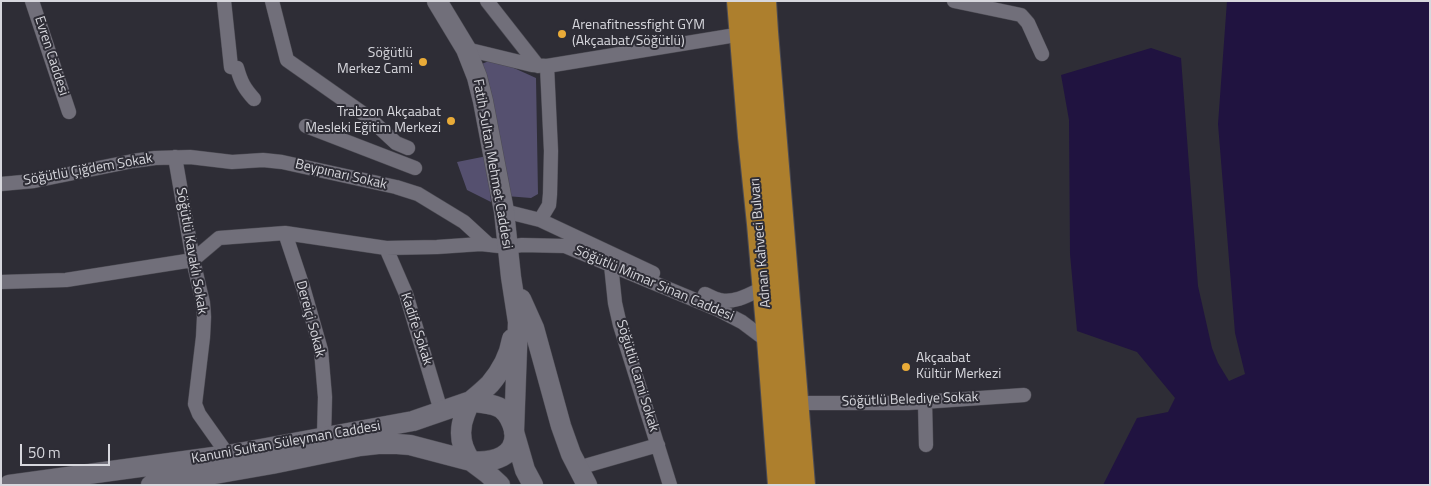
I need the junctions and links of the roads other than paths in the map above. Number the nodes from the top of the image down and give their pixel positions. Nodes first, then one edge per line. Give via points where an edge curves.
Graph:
1 (32, 1) edge
2 (224, 1) edge
3 (272, 1) edge
4 (437, 1) edge
5 (487, 1) edge
6 (740, 1) edge
7 (763, 1) edge
8 (954, 1) edge
9 (742, 34) junction
10 (466, 49) junction
11 (1042, 54) dead end
12 (543, 66) junction
13 (254, 99) dead end
14 (69, 112) dead end
15 (306, 126) dead end
16 (408, 148) dead end
17 (175, 158) junction
18 (415, 168) dead end
19 (1, 184) edge
20 (504, 211) junction
21 (540, 220) junction
22 (285, 233) junction
23 (498, 246) junction
24 (386, 248) junction
25 (193, 260) junction
26 (611, 265) junction
27 (511, 277) junction
28 (1, 282) edge
29 (765, 287) junction
30 (515, 300) junction
31 (770, 344) junction
32 (1024, 395) dead end
33 (471, 401) junction
34 (925, 402) junction
35 (796, 403) junction
36 (441, 411) junction
37 (514, 432) junction
38 (324, 437) junction
39 (658, 445) junction
40 (926, 445) dead end
41 (228, 455) junction
42 (471, 461) junction
43 (582, 476) edge
44 (9, 485) edge
45 (151, 485) edge
46 (500, 485) edge
47 (533, 485) edge
48 (670, 485) edge
49 (781, 485) edge
50 (802, 485) edge

1 - 14 street, Evren Caddesi
2 - 13 street via 231,67 238,68 244,88
3 - 16 street via 287,60 368,117 396,143
4 - 10 street, Fatih Sultan Mehmet Caddesi
5 - 12 street
6 - 9 highway, Adnan Kahveci Bulvarı
7 - 35 highway, Adnan Kahveci Bulvarı
8 - 11 street via 1021,16 1028,23
9 - 12 street
9 - 29 highway, Adnan Kahveci Bulvarı
10 - 12 street
10 - 20 street, Fatih Sultan Mehmet Caddesi via 483,101
12 - 21 street via 551,151 549,205
15 - 18 street
17 - 19 street, Söğütlü Çiğdem Sokak via 133,161 34,181
17 - 23 street, Beypınarı Sokak via 282,162 396,188 418,194
17 - 25 street, Söğütlü Kavaklı Sokak
20 - 21 street, Söğütlü Mimar Sinan Caddesi
20 - 23 street, Fatih Sultan Mehmet Caddesi
21 - 29 street, Söğütlü Mimar Sinan Caddesi via 641,268 721,301 744,297
22 - 24 street, Söğütlü Mimar Sinan Caddesi
22 - 25 street, Söğütlü Mimar Sinan Caddesi via 219,238
22 - 38 street, Dereiçi Sokak via 321,350
23 - 24 street, Söğütlü Mimar Sinan Caddesi
23 - 26 street, Söğütlü Mimar Sinan Caddesi via 565,246
23 - 27 street, Fatih Sultan Mehmet Caddesi
24 - 36 street, Kadife Sokak via 406,294
25 - 28 street via 66,280
25 - 41 street, Söğütlü Kavaklı Sokak via 204,317 195,404
26 - 31 street, Söğütlü Mimar Sinan Caddesi via 719,310 742,322
26 - 39 street, Söğütlü Cami Sokak via 620,325
27 - 30 street, Fatih Sultan Mehmet Caddesi
27 - 43 street, Fatih Sultan Mehmet Caddesi via 534,328 561,426
29 - 31 highway, Adnan Kahveci Bulvarı
30 - 33 street, Fatih Sultan Mehmet Caddesi via 507,358 490,383
30 - 37 street, Fatih Sultan Mehmet Caddesi via 518,340
31 - 49 highway, Adnan Kahveci Bulvarı
32 - 34 street, Söğütlü Belediye Sokak
33 - 36 street, Kanuni Sultan Süleyman Caddesi
33 - 37 street, Fatih Sultan Mehmet Caddesi via 503,410
33 - 42 street, Fatih Sultan Mehmet Caddesi via 460,434 463,448
34 - 35 street, Söğütlü Belediye Sokak
34 - 40 street
35 - 50 highway, Adnan Kahveci Bulvarı
36 - 38 street, Kanuni Sultan Süleyman Caddesi via 414,421
37 - 42 street, Fatih Sultan Mehmet Caddesi via 514,442 499,459
37 - 47 street, Fatih Sultan Mehmet Caddesi
38 - 41 street, Kanuni Sultan Süleyman Caddesi
39 - 43 street
39 - 48 street, Söğütlü Cami Sokak
41 - 44 street, Kanuni Sultan Süleyman Caddesi
42 - 45 street, Kanuni Sultan Süleyman Caddesi via 410,445 378,444
42 - 46 street, Fatih Sultan Mehmet Caddesi

